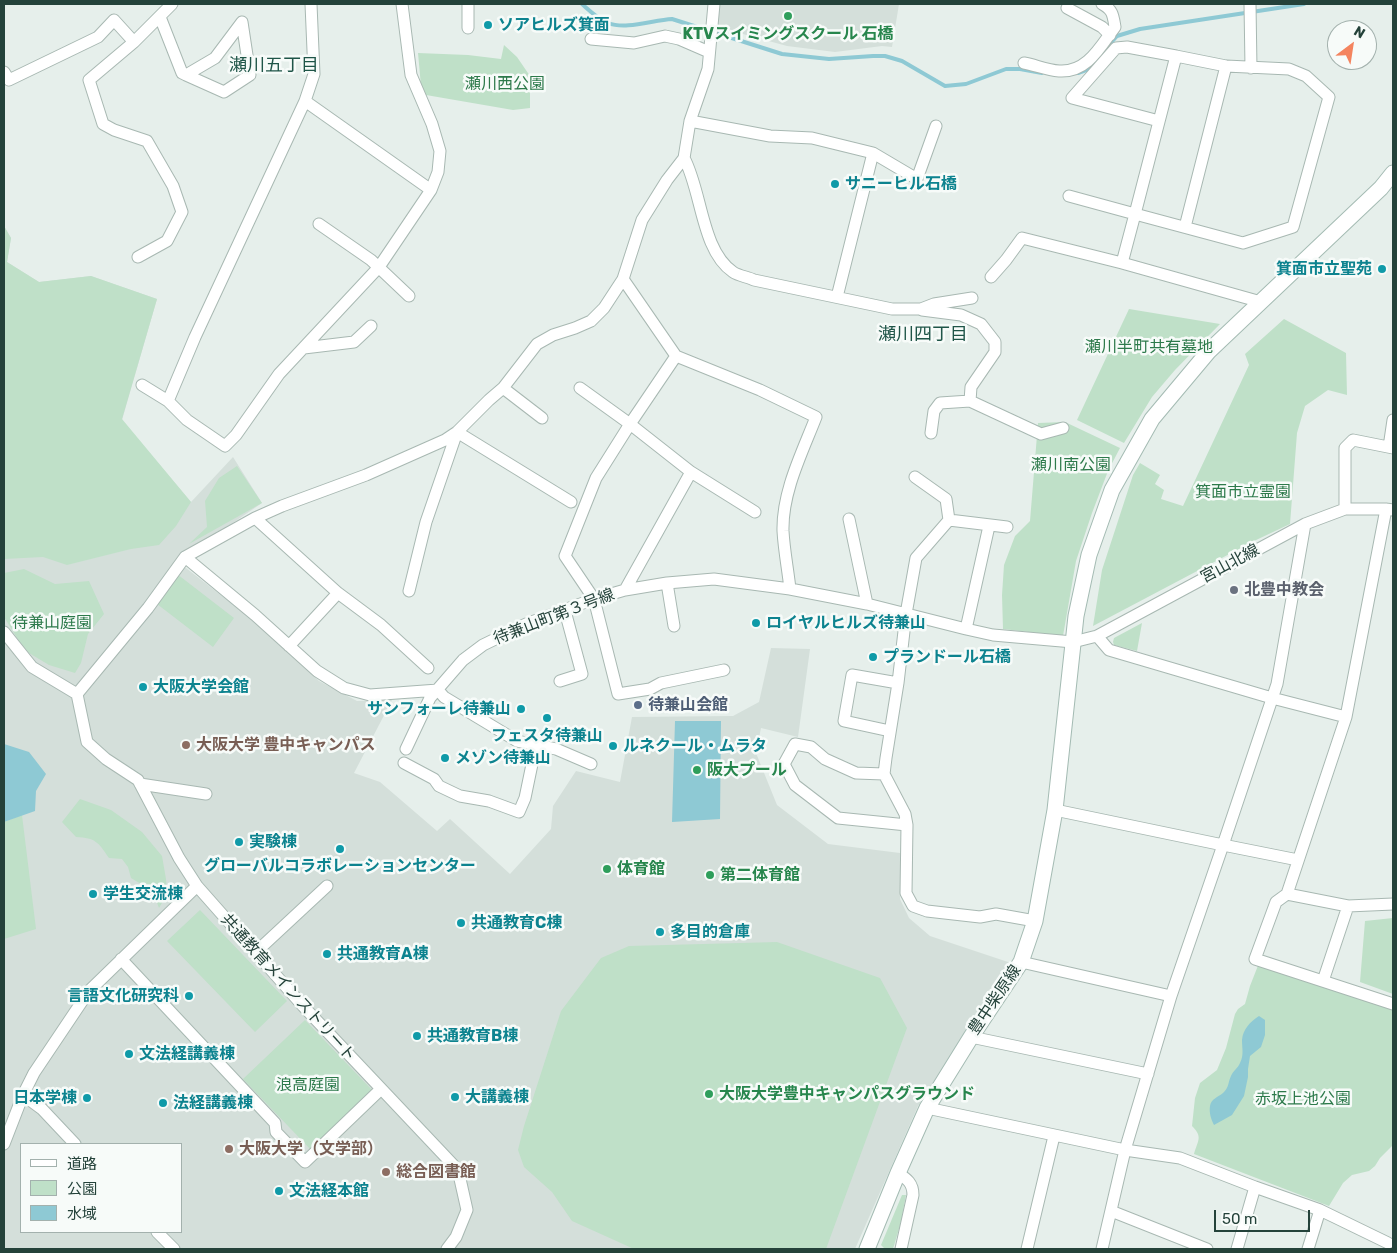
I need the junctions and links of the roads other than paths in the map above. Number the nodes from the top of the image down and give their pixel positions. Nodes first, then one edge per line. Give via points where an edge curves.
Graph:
1 (172, 4) edge
2 (311, 4) edge
3 (402, 4) edge
4 (468, 4) edge
5 (714, 4) edge
6 (1102, 4) edge
7 (1067, 8) dead end
8 (1250, 10) edge
9 (160, 17) junction
10 (468, 28) dead end
11 (591, 39) dead end
12 (134, 42) junction
13 (1110, 43) junction
14 (709, 52) junction
15 (1176, 56) junction
16 (1024, 63) dead end
17 (1226, 66) junction
18 (1250, 68) junction
19 (4, 72) edge
20 (186, 75) junction
21 (304, 101) junction
22 (690, 121) junction
23 (1159, 121) junction
24 (936, 126) dead end
25 (873, 153) junction
26 (684, 158) junction
27 (1393, 173) edge
28 (431, 190) junction
29 (1069, 196) dead end
30 (1136, 214) junction
31 (319, 224) dead end
32 (1185, 227) junction
33 (138, 257) dead end
34 (1122, 264) junction
35 (379, 267) junction
36 (991, 277) dead end
37 (623, 279) junction
38 (409, 296) dead end
39 (837, 297) junction
40 (972, 298) dead end
41 (1261, 302) junction
42 (921, 310) junction
43 (371, 326) dead end
44 (304, 348) junction
45 (676, 356) junction
46 (142, 385) dead end
47 (503, 388) junction
48 (580, 388) dead end
49 (970, 400) junction
50 (168, 401) junction
51 (542, 418) dead end
52 (1393, 420) edge
53 (630, 424) junction
54 (1063, 428) dead end
55 (457, 432) junction
56 (931, 433) dead end
57 (1391, 447) edge
58 (691, 472) junction
59 (915, 477) dead end
60 (570, 502) dead end
61 (1345, 509) junction
62 (1390, 510) edge
63 (755, 512) dead end
64 (255, 518) junction
65 (849, 519) dead end
66 (949, 520) junction
67 (1305, 524) junction
68 (989, 526) junction
69 (1007, 527) dead end
70 (185, 557) junction
71 (667, 583) junction
72 (790, 589) junction
73 (625, 590) junction
74 (409, 591) dead end
75 (338, 593) junction
76 (594, 599) junction
77 (867, 604) junction
78 (565, 611) junction
79 (906, 614) junction
80 (674, 626) dead end
81 (966, 629) junction
82 (4, 632) edge
83 (1097, 636) junction
84 (1073, 642) junction
85 (289, 646) junction
86 (428, 668) dead end
87 (724, 670) dead end
88 (560, 681) dead end
89 (898, 683) junction
90 (438, 690) junction
91 (77, 694) junction
92 (1272, 698) junction
93 (1346, 717) junction
94 (890, 731) junction
95 (536, 745) junction
96 (406, 749) dead end
97 (404, 763) dead end
98 (591, 764) dead end
99 (884, 774) junction
100 (140, 784) junction
101 (206, 794) dead end
102 (1055, 810) junction
103 (907, 825) junction
104 (1224, 845) junction
105 (1298, 860) junction
106 (197, 886) junction
107 (328, 886) dead end
108 (1287, 894) junction
109 (1393, 904) edge
110 (1348, 906) junction
111 (1035, 922) junction
112 (256, 952) junction
113 (121, 959) junction
114 (1021, 962) junction
115 (1323, 981) junction
116 (1171, 996) junction
117 (1393, 1004) edge
118 (971, 1037) junction
119 (1148, 1074) junction
120 (381, 1089) junction
121 (23, 1095) junction
122 (927, 1108) junction
123 (1054, 1136) junction
124 (74, 1143) edge
125 (4, 1144) edge
126 (1125, 1150) junction
127 (898, 1173) junction
128 (1255, 1187) junction
129 (1320, 1210) junction
130 (1111, 1211) junction
131 (159, 1233) edge
132 (1389, 1242) edge
133 (174, 1249) edge
134 (447, 1249) edge
135 (867, 1249) edge
136 (901, 1249) edge
137 (1027, 1249) edge
138 (1102, 1249) edge
139 (1207, 1249) edge
140 (1237, 1249) edge
141 (1308, 1249) edge

1 - 9 street
2 - 21 street via 314,74
3 - 28 street via 412,75 440,151 438,172
4 - 10 street
5 - 14 street
6 - 13 street via 1113,14 1115,27
7 - 13 street via 1102,27
8 - 18 street
9 - 12 street
9 - 20 street via 182,73
11 - 14 street via 634,43 665,36
12 - 19 street via 114,20 98,36 9,80
12 - 33 street via 88,80 103,124 147,141 173,186 182,212 167,241
13 - 15 street
13 - 16 street via 1074,70 1059,71
13 - 23 street via 1072,98
14 - 22 street via 708,69
15 - 17 street
15 - 23 street
17 - 18 street
17 - 32 street
18 - 32 street via 1289,69 1306,76 1329,97 1293,227 1243,243
20 - 20 street via 224,92 250,75 242,22 215,58
21 - 28 street
21 - 50 street
22 - 25 street via 770,136 812,138
22 - 26 street
23 - 30 street
24 - 25 street via 917,179
25 - 39 street
26 - 37 street via 642,220
26 - 39 street via 691,170 711,244 720,261 733,272 754,280
27 - 41 street, 豊中柴原線
28 - 35 street
29 - 30 street
30 - 32 street
30 - 34 street
31 - 35 street
34 - 36 street via 1022,238
34 - 41 street
35 - 38 street
35 - 44 street
37 - 45 street
37 - 47 street via 591,321 553,334 537,344
39 - 42 street via 892,309
40 - 42 street via 934,304
41 - 84 street, 豊中柴原線 via 1209,350 1152,419 1112,490 1089,555
42 - 49 street via 961,315 981,324 995,342 995,352 971,387
43 - 44 street via 354,342
44 - 50 street via 279,374 225,446 187,420
45 - 53 street
45 - 72 street via 816,417 778,527
46 - 50 street
47 - 51 street
47 - 55 street
48 - 53 street
49 - 54 street via 1041,434
49 - 56 street via 940,403 934,411
52 - 57 street
53 - 58 street
53 - 76 street via 596,478 565,556
55 - 60 street
55 - 64 street via 366,475
55 - 74 street via 426,522
57 - 61 street via 1353,440 1345,448
58 - 63 street
58 - 73 street
59 - 66 street via 946,499
61 - 62 street, 宮山北線
61 - 67 street, 宮山北線
62 - 93 street
64 - 70 street
64 - 75 street
65 - 77 street
66 - 68 street
66 - 79 street via 916,558
67 - 83 street, 宮山北線
67 - 92 street
68 - 69 street
68 - 81 street
70 - 85 street
70 - 91 street via 148,608
71 - 72 street, 待兼山町第３号線 via 714,579
71 - 73 street, 待兼山町第３号線
71 - 80 street
72 - 77 street, 待兼山町第３号線
73 - 76 street, 待兼山町第３号線
75 - 85 street
75 - 86 street via 381,625
76 - 78 street, 待兼山町第３号線
76 - 87 street via 618,694 650,690 661,683
77 - 79 street, 待兼山町第３号線
78 - 88 street via 582,674
78 - 90 street, 待兼山町第３号線 via 526,624 482,645 463,660
79 - 81 street, 待兼山町第３号線
79 - 89 street
81 - 84 street, 待兼山町第３号線 via 993,635
82 - 91 street via 32,666
83 - 84 street, 宮山北線
83 - 92 street via 1109,650
84 - 102 street, 豊中柴原線
85 - 90 street via 317,671 344,688 370,695
89 - 94 street
89 - 94 street via 852,675 844,721
90 - 95 street via 444,697 517,741
90 - 96 street, 待兼山町第３号線 via 430,698
91 - 100 street via 87,742
92 - 93 street
92 - 104 street
93 - 105 street
94 - 99 street
95 - 97 street via 519,812 488,801 460,796
95 - 98 street via 556,749
99 - 103 street via 905,814
99 - 103 street via 856,773 825,759 811,747 795,744 784,764 795,785 838,818
100 - 101 street
100 - 106 street, 共通教育メインストリート
102 - 104 street
102 - 111 street, 豊中柴原線
103 - 111 street via 906,893 913,906 927,911 980,917 996,914
104 - 105 street
104 - 116 street
105 - 108 street
106 - 112 street, 共通教育メインストリート
106 - 113 street
107 - 112 street
108 - 110 street
108 - 115 street via 1276,902 1255,959
109 - 110 street
110 - 115 street
111 - 114 street, 豊中柴原線
112 - 120 street, 共通教育メインストリート
113 - 120 street via 275,1123 276,1132 305,1162
113 - 121 street via 89,991 34,1073
114 - 116 street
114 - 118 street, 豊中柴原線
115 - 117 street
116 - 119 street
118 - 119 street
118 - 122 street, 豊中柴原線
119 - 126 street
120 - 134 street, 共通教育メインストリート via 458,1170 466,1210
121 - 124 street via 42,1109
121 - 125 street
122 - 123 street
122 - 127 street, 豊中柴原線
123 - 126 street
123 - 137 street
126 - 128 street via 1180,1158
126 - 130 street
127 - 135 street, 豊中柴原線
127 - 136 street via 913,1188
128 - 129 street
128 - 140 street
129 - 132 street
129 - 141 street
130 - 138 street
130 - 139 street
131 - 133 street

